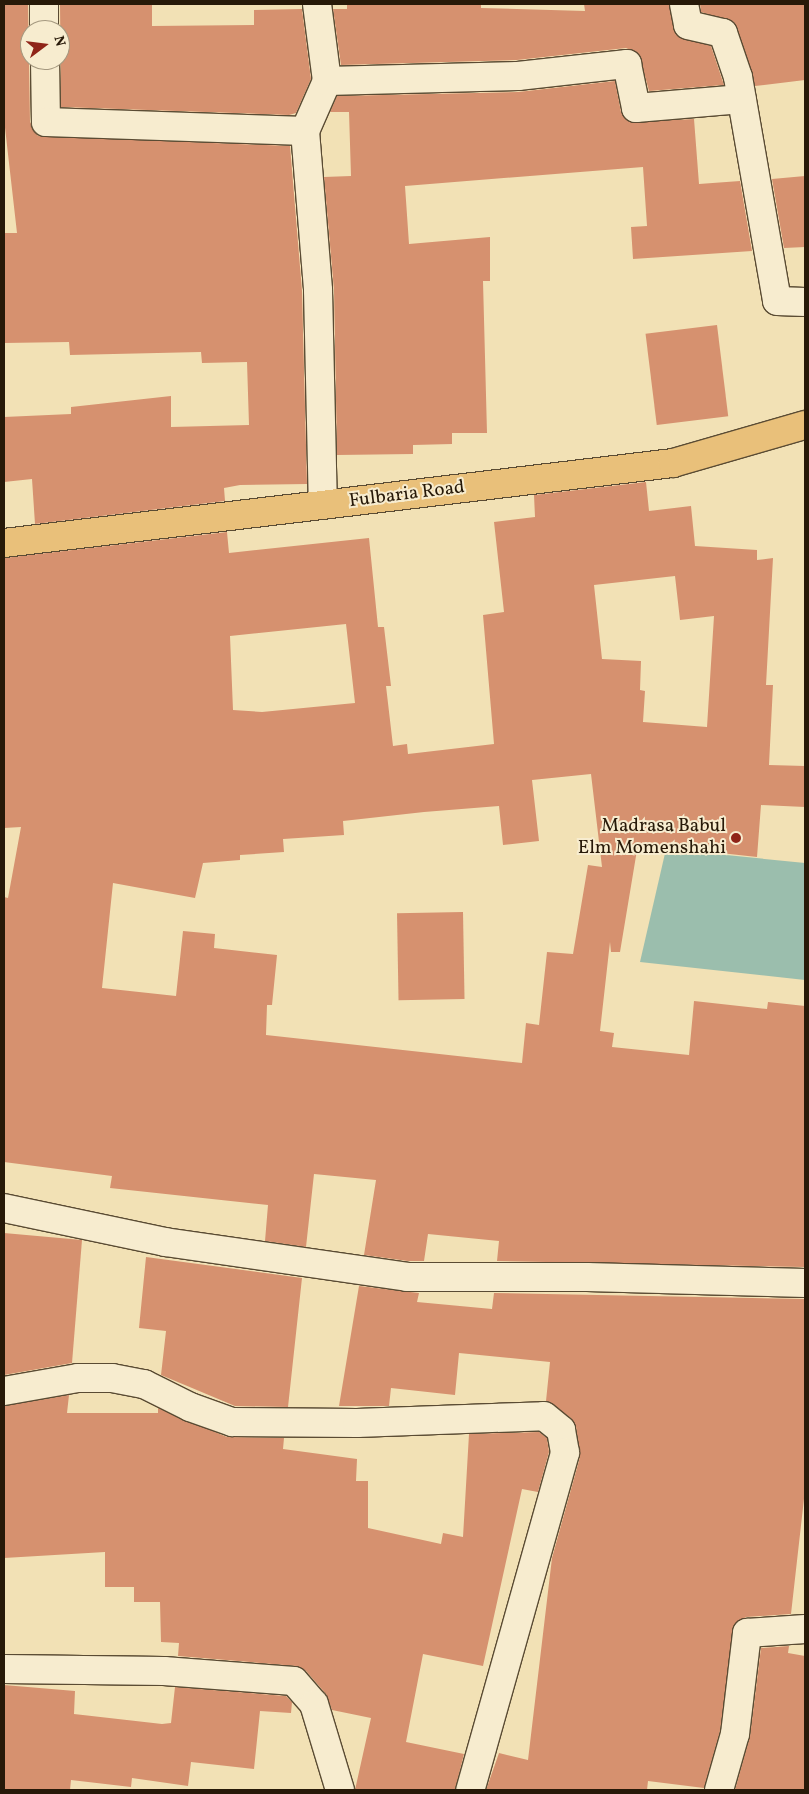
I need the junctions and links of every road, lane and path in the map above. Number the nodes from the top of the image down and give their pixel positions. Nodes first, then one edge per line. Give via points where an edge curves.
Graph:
1 (44, 4) edge
2 (317, 4) edge
3 (684, 4) edge
4 (44, 20) edge
5 (45, 70) edge
6 (327, 81) junction
7 (742, 100) junction
8 (305, 131) junction
9 (805, 302) edge
10 (805, 425) edge
11 (324, 505) junction
12 (4, 544) edge
13 (4, 1208) edge
14 (805, 1283) edge
15 (4, 1391) edge
16 (805, 1629) edge
17 (4, 1669) edge
18 (340, 1790) edge
19 (470, 1790) edge
20 (720, 1790) edge

1 - 4 street
2 - 6 street
3 - 7 street via 688,25 723,33
5 - 8 street via 46,122
6 - 7 street via 518,76 627,64 636,108
6 - 8 street
7 - 9 street via 777,301
8 - 11 street via 318,290
10 - 11 main road, Fulbaria Road via 673,463
11 - 12 main road, Fulbaria Road
13 - 14 street via 165,1242 407,1277 587,1277
15 - 19 street via 78,1378 112,1378 144,1384 190,1407 232,1422 366,1422 544,1416 561,1430 565,1453
16 - 20 street via 747,1633 735,1734
17 - 18 street via 164,1671 294,1681 314,1704

